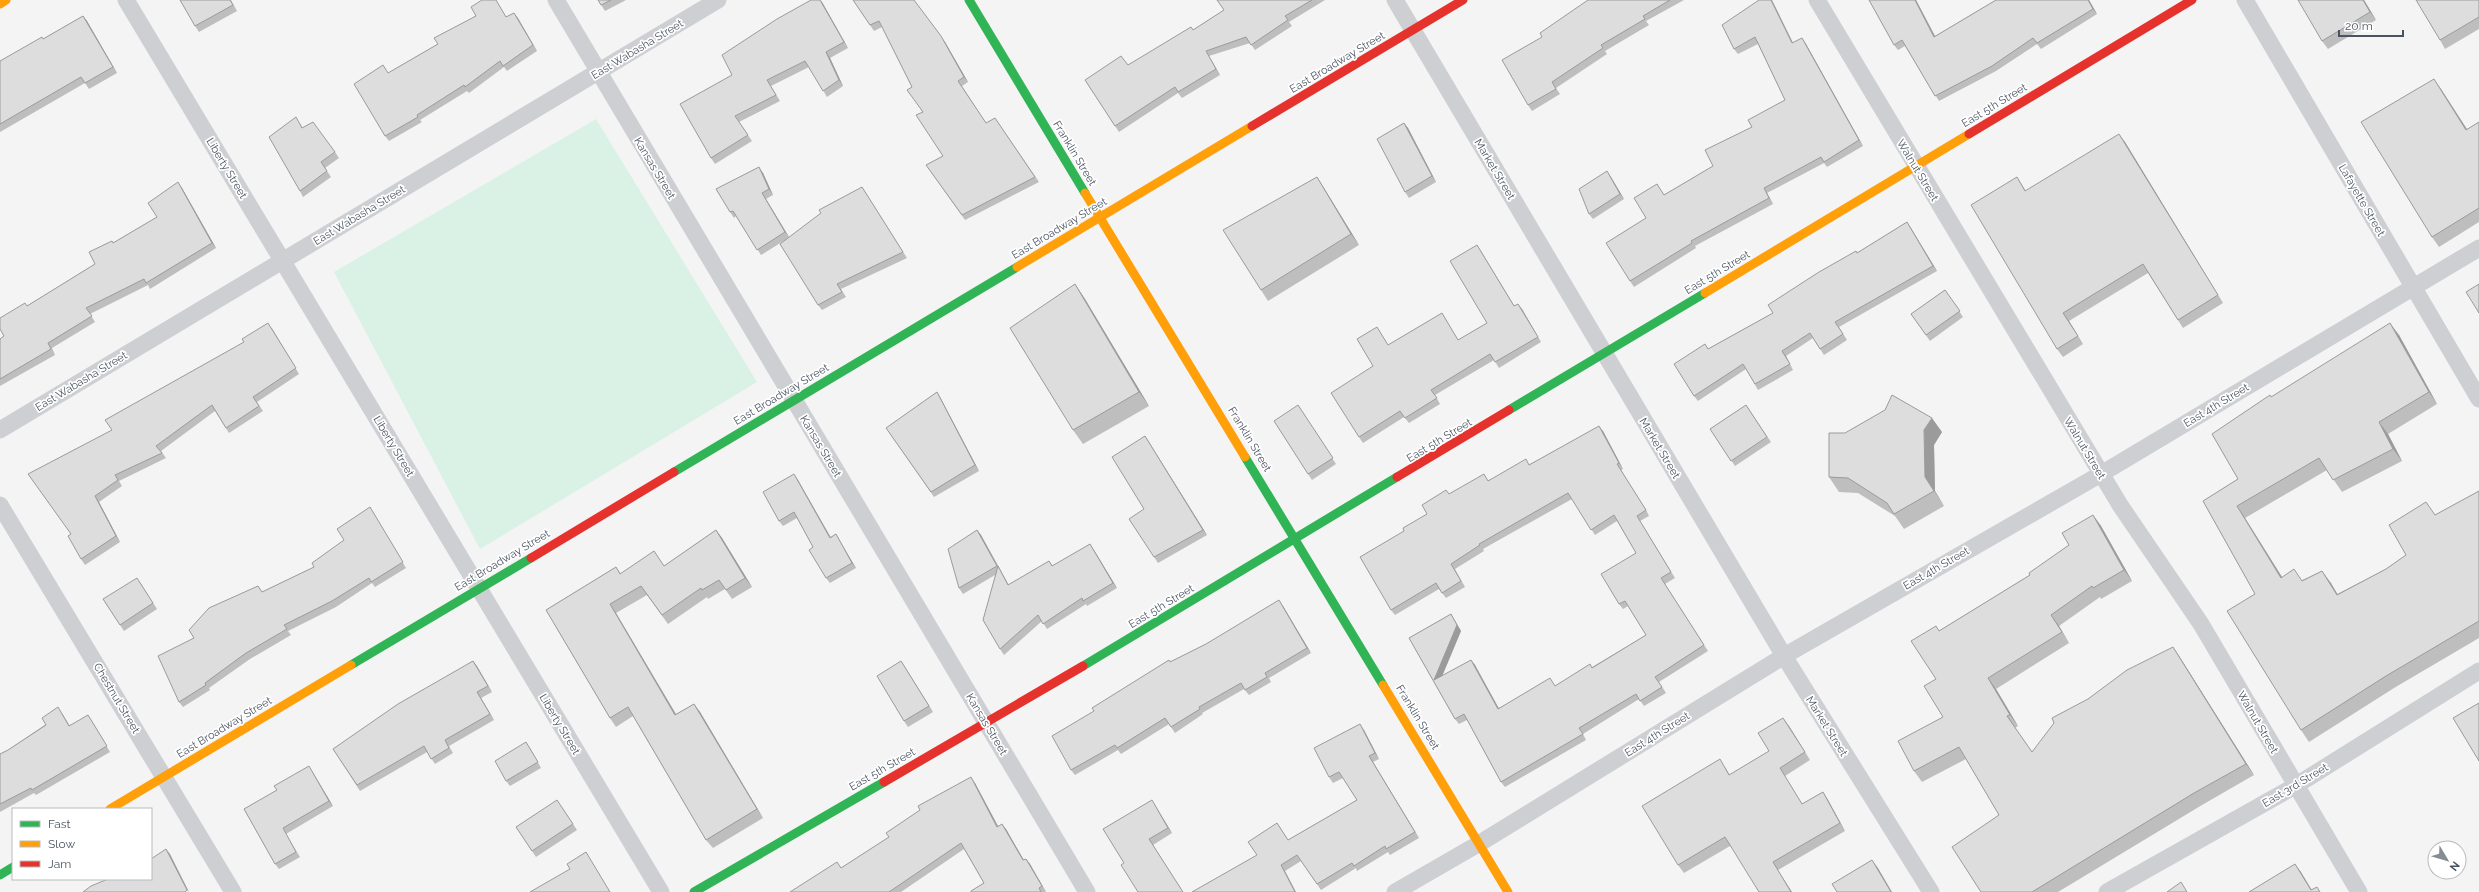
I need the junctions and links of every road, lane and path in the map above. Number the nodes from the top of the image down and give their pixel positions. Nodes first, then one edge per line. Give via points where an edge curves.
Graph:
1 (6, 0) edge
2 (126, 0) edge
3 (556, 0) edge
4 (718, 0) edge
5 (970, 0) edge
6 (1395, 0) edge
7 (1463, 0) edge
8 (1817, 0) edge
9 (2192, 0) edge
10 (2245, 0) edge
11 (0, 4) edge
12 (1413, 30) junction
13 (598, 74) junction
14 (1915, 166) junction
15 (1099, 218) junction
16 (2479, 248) edge
17 (282, 260) junction
18 (2413, 288) junction
19 (1606, 354) junction
20 (2479, 399) edge
21 (794, 400) junction
22 (0, 430) edge
23 (2101, 474) junction
24 (0, 505) edge
25 (1297, 539) junction
26 (479, 589) junction
27 (1784, 656) junction
28 (2479, 671) edge
29 (986, 724) junction
30 (164, 777) junction
31 (2295, 786) junction
32 (112, 808) edge
33 (1480, 843) junction
34 (12, 868) edge
35 (0, 875) edge
36 (233, 892) edge
37 (661, 892) edge
38 (694, 892) edge
39 (1087, 892) edge
40 (1395, 892) edge
41 (1508, 892) edge
42 (1931, 892) edge
43 (2108, 892) edge
44 (2359, 892) edge

1 - 11 street
2 - 17 street, Liberty Street
3 - 13 street, Kansas Street
4 - 13 street, East Wabasha Street
5 - 15 street, Franklin Street
6 - 12 street, Market Street
7 - 12 street, East Broadway Street
8 - 14 street, Walnut Street
9 - 14 street, East 5th Street
10 - 18 street, Lafayette Street
12 - 15 street, East Broadway Street
12 - 19 street, Market Street
13 - 17 street, East Wabasha Street
13 - 21 street, Kansas Street
14 - 19 street, East 5th Street
14 - 23 street, Walnut Street
15 - 21 street, East Broadway Street
15 - 25 street, Franklin Street
16 - 18 street, East 4th Street
17 - 22 street, East Wabasha Street
17 - 26 street, Liberty Street
18 - 20 street, Lafayette Street
18 - 23 street, East 4th Street
19 - 25 street, East 5th Street
19 - 27 street, Market Street
21 - 26 street, East Broadway Street
21 - 29 street, Kansas Street
23 - 27 street, East 4th Street
23 - 31 street, Walnut Street via 2201,624
24 - 30 street, Chestnut Street
25 - 29 street, East 5th Street
25 - 33 street, Franklin Street
26 - 30 street, East Broadway Street
26 - 37 street, Liberty Street
27 - 33 street, East 4th Street
27 - 42 street, Market Street
28 - 31 street, East 3rd Street
29 - 38 street, East 5th Street
29 - 39 street, Kansas Street
30 - 32 street, East Broadway Street
30 - 36 street, Chestnut Street
31 - 43 street, East 3rd Street
31 - 44 street, Walnut Street
33 - 40 street, East 4th Street
33 - 41 street, Franklin Street
34 - 35 street

